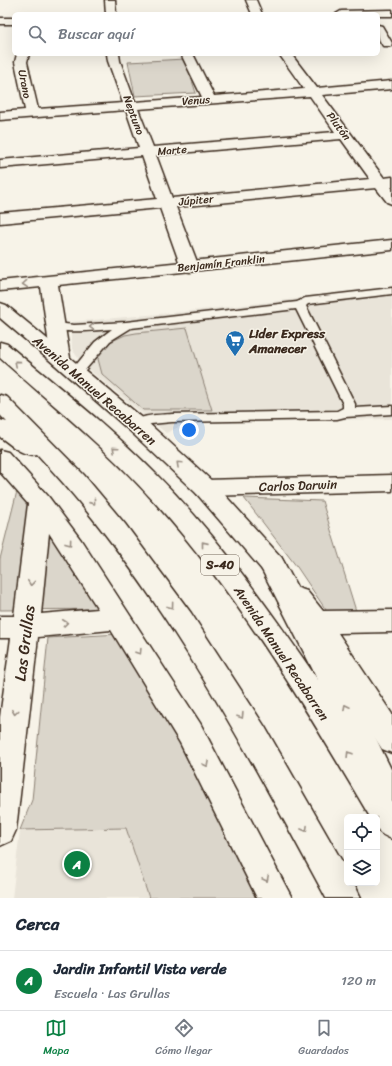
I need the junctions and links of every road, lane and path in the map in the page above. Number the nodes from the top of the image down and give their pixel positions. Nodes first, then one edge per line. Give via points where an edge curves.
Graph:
1 (110, 0) edge
2 (251, 0) edge
3 (363, 0) edge
4 (111, 12) edge
5 (255, 12) edge
6 (369, 12) edge
7 (392, 13) edge
8 (380, 14) edge
9 (0, 21) edge
10 (12, 21) edge
11 (380, 32) edge
12 (387, 44) dead end
13 (22, 56) edge
14 (113, 56) edge
15 (188, 56) edge
16 (287, 56) edge
17 (392, 85) edge
18 (314, 92) junction
19 (209, 99) junction
20 (131, 106) junction
21 (32, 114) junction
22 (0, 116) edge
23 (345, 135) junction
24 (148, 152) junction
25 (0, 164) edge
26 (386, 183) edge
27 (392, 199) edge
28 (166, 203) junction
29 (0, 218) edge
30 (392, 245) edge
31 (190, 266) junction
32 (49, 282) junction
33 (0, 286) edge
34 (392, 291) edge
35 (300, 305) junction
36 (0, 309) edge
37 (129, 325) junction
38 (56, 326) junction
39 (0, 348) edge
40 (68, 366) junction
41 (0, 402) edge
42 (392, 410) edge
43 (344, 413) junction
44 (137, 425) junction
45 (0, 427) edge
46 (4, 468) edge
47 (76, 481) junction
48 (392, 483) edge
49 (205, 488) junction
50 (40, 502) junction
51 (272, 564) junction
52 (118, 618) junction
53 (392, 621) edge
54 (316, 622) junction
55 (13, 627) edge
56 (392, 739) edge
57 (392, 806) edge
58 (1, 813) edge
59 (392, 823) edge
60 (275, 898) edge
61 (344, 898) edge

1 - 4 street
2 - 5 street
3 - 6 street
7 - 8 street
9 - 10 street
11 - 12 street
13 - 21 street, Urano via 21,62
14 - 20 street, Neptuno
15 - 19 street
16 - 18 street, Plutón
17 - 18 street, Venus
18 - 19 street, Venus
18 - 23 street, Plutón
19 - 20 street, Venus
20 - 21 street, Venus
20 - 24 street, Neptuno
21 - 22 street, Venus
23 - 24 street, Marte
23 - 26 street, Plutón
24 - 25 street, Marte
24 - 28 street, Neptuno
26 - 27 street, Plutón
26 - 28 street, Júpiter
28 - 29 street, Júpiter
28 - 31 street, Neptuno
30 - 31 street, Benjamín Franklin
31 - 32 street, Benjamín Franklin
32 -> 33 street, Benjamín Franklin
32 - 38 street
34 - 35 lane via 305,301
35 - 37 lane
35 - 43 lane via 346,399 349,409
36 - 40 street, Avenida Manuel Recabarren
37 -> 38 lane via 74,328
37 - 40 lane via 114,331
38 - 40 street
59 -> 39 street, Avenida Manuel Recabarren / S-40 via 326,716 251,604 205,545 139,470
40 - 44 street, Avenida Manuel Recabarren
41 - 47 street
42 - 43 lane
43 - 44 lane via 323,416 172,418 149,420
49 -> 44 street, Avenida Manuel Recabarren
45 - 47 street
46 - 50 street
47 -> 61 street via 116,530 182,621 255,738
48 - 49 street, Carlos Darwin
49 - 51 street, Avenida Manuel Recabarren
50 -> 52 street
50 -> 55 street, Las Grullas
51 - 54 street, Avenida Manuel Recabarren
57 -> 51 street via 366,748
55 -> 52 street
52 -> 60 street via 190,733
53 - 54 street
54 - 56 street, Avenida Manuel Recabarren
55 -> 58 street, Las Grullas

